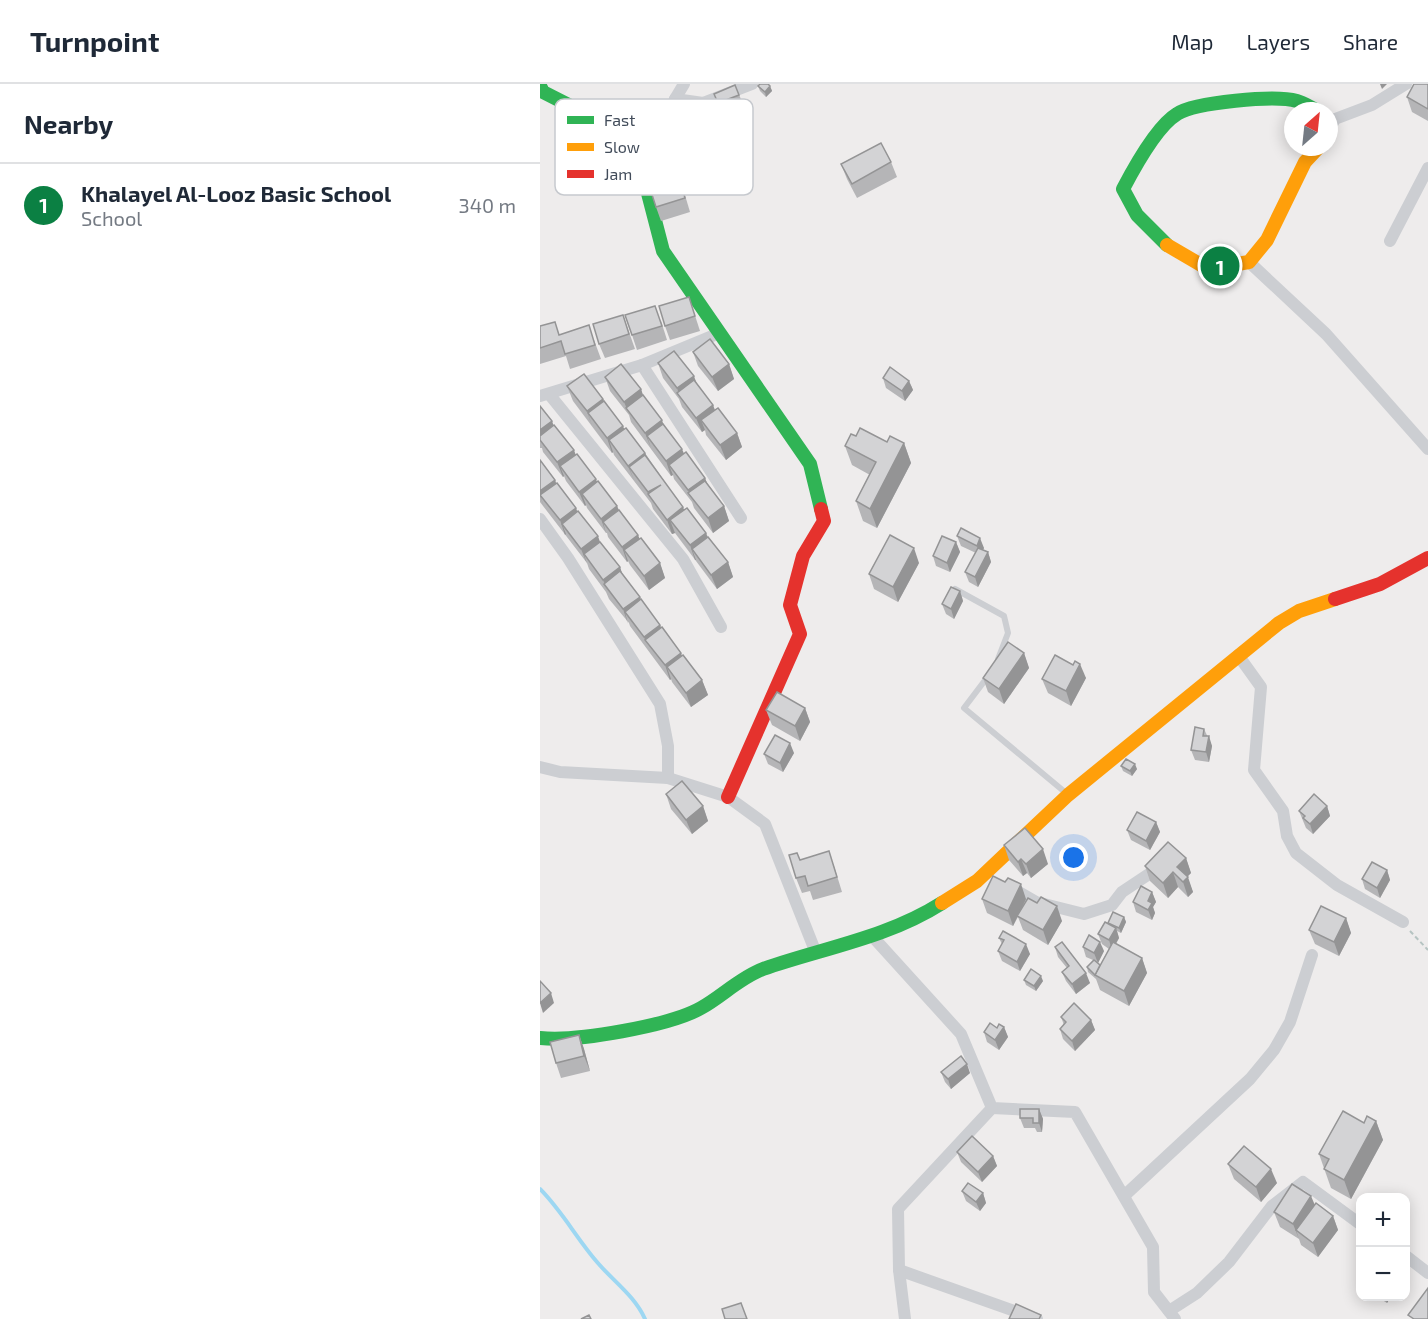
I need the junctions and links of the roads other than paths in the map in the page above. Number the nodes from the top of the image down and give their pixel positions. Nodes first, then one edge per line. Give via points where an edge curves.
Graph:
1 (684, 84) edge
2 (752, 84) edge
3 (1406, 84) edge
4 (540, 86) edge
5 (557, 99) edge
6 (675, 99) edge
7 (713, 99) edge
8 (1298, 102) edge
9 (1338, 119) edge
10 (1311, 156) edge
11 (1428, 168) edge
12 (648, 195) edge
13 (1390, 241) dead end
14 (1249, 262) junction
15 (717, 334) junction
16 (642, 365) junction
17 (544, 395) edge
18 (1428, 449) edge
19 (741, 518) dead end
20 (540, 519) edge
21 (1428, 558) edge
22 (953, 588) edge
23 (721, 627) dead end
24 (1238, 655) junction
25 (540, 766) edge
26 (668, 778) junction
27 (1068, 795) junction
28 (728, 797) junction
29 (1158, 868) edge
30 (986, 873) junction
31 (1402, 922) road end
32 (873, 937) junction
33 (816, 953) junction
34 (1312, 955) dead end
35 (540, 1038) edge
36 (992, 1108) junction
37 (1124, 1196) junction
38 (1356, 1221) edge
39 (1410, 1259) edge
40 (899, 1270) junction
41 (1428, 1273) edge
42 (1172, 1315) edge
43 (905, 1319) edge
44 (1037, 1319) edge

1 - 6 street
2 - 7 street
3 - 9 street via 1372,105
4 - 5 street
8 - 14 street via 1258,98 1176,114 1140,158 1123,189 1137,215 1169,247 1208,269
10 - 14 street via 1267,240
11 - 13 street
12 - 15 street via 663,251
14 - 18 street via 1326,334
15 - 16 street
15 - 28 street via 755,381 810,464 824,521 803,556 790,605 800,634
16 - 17 street
16 - 19 street
17 - 23 street via 683,559
20 - 26 street via 660,704 668,746
21 - 24 street via 1380,584 1299,611
22 - 27 lane via 1004,616 1008,633 995,667 964,708
24 - 27 street
24 - 31 street via 1261,687 1254,770 1283,812 1287,837 1296,853 1337,885
25 - 26 street via 560,772
26 - 28 street
27 - 30 street
28 - 33 street via 765,824
29 - 30 street via 1122,892 1112,905 1084,914 1036,902
30 - 32 street via 930,911
32 - 33 street
32 - 36 street via 961,1034
33 - 35 street via 760,970 699,1009 672,1019 583,1038
34 - 37 street via 1290,1022 1274,1050 1250,1079
36 - 37 street via 1075,1112
36 - 40 street via 898,1209
37 - 42 street via 1153,1247 1154,1292
38 - 42 street via 1304,1182 1272,1206 1229,1262
39 - 41 street
40 - 43 street
40 - 44 street

